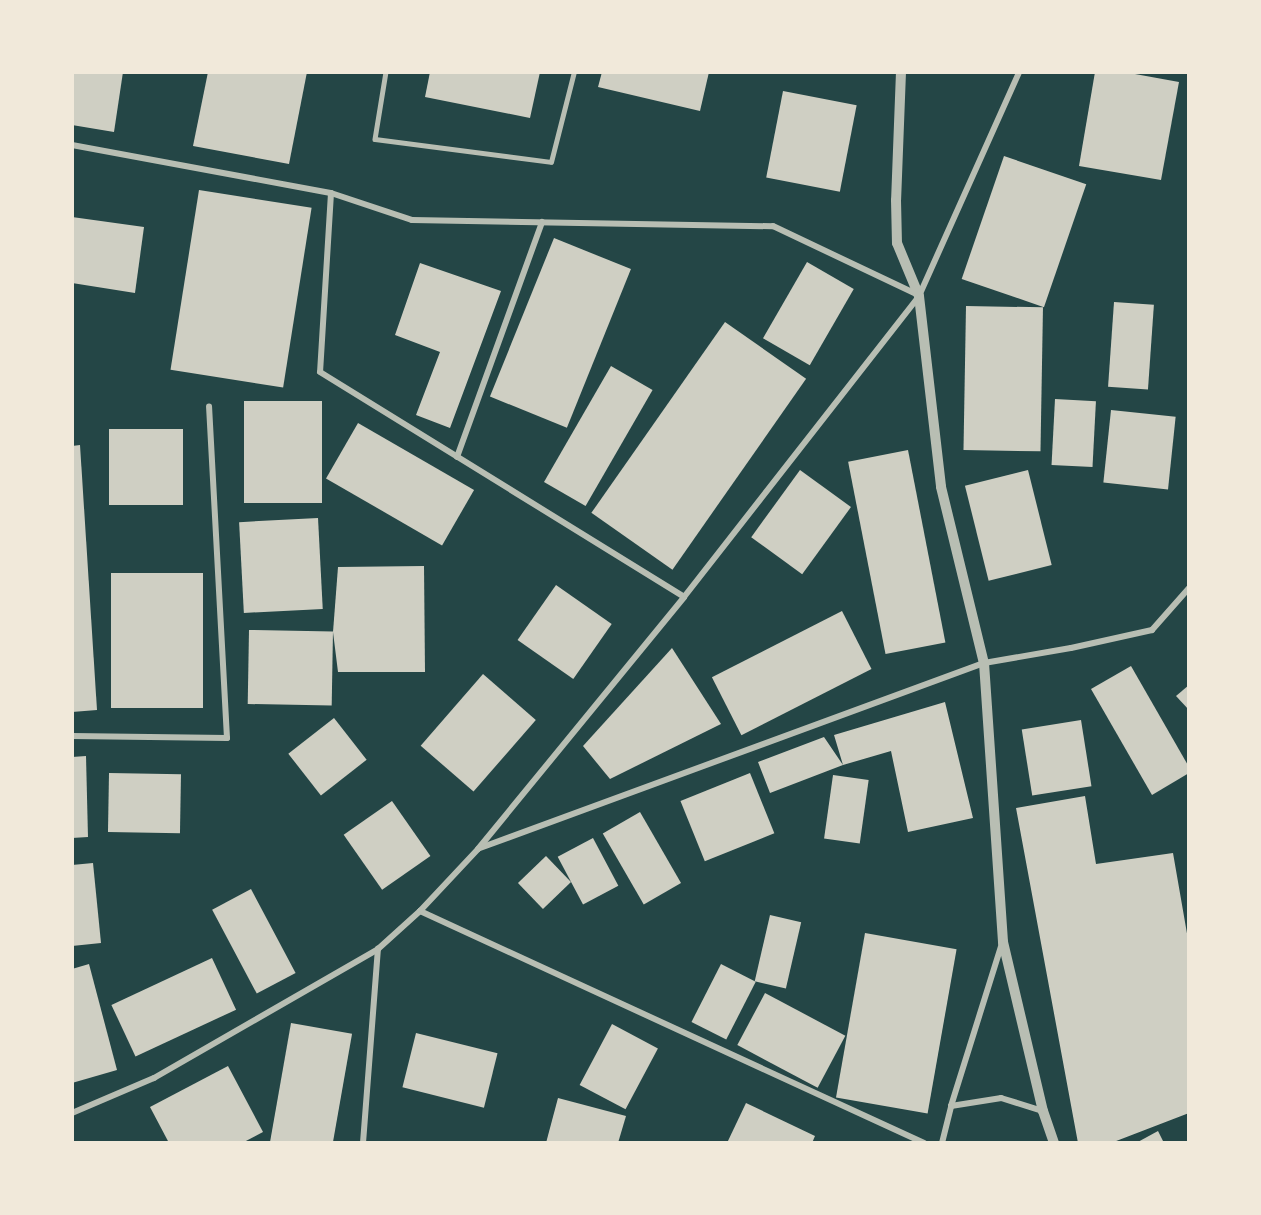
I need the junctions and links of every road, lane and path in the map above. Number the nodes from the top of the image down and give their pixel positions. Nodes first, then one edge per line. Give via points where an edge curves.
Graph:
1 (386, 72) edge
2 (574, 72) edge
3 (901, 72) edge
4 (1019, 72) edge
5 (72, 146) edge
6 (331, 193) junction
7 (542, 222) junction
8 (919, 296) junction
9 (209, 406) dead end
10 (457, 457) junction
11 (1189, 588) edge
12 (684, 597) junction
13 (984, 663) junction
14 (72, 736) edge
15 (478, 849) junction
16 (420, 910) junction
17 (1003, 942) junction
18 (378, 949) junction
19 (951, 1106) junction
20 (1042, 1111) junction
21 (72, 1113) edge
22 (363, 1143) edge
23 (924, 1143) edge
24 (942, 1143) edge
25 (1054, 1143) edge

1 - 2 lane via 375,139 551,162
3 - 8 street via 897,243
4 - 8 street
5 - 6 street
6 - 7 street via 412,220
6 - 10 street via 320,372
7 - 8 street via 773,226
7 - 10 street
8 - 12 street
8 - 13 street via 941,487
9 - 14 street via 227,738
10 - 12 street
11 - 13 street via 1152,630
12 - 15 street
13 - 15 street
13 - 17 street
15 - 16 street
16 - 18 street
16 - 23 street
17 - 19 street
17 - 20 street
18 - 21 street via 154,1078
18 - 22 street
19 - 20 street via 1001,1098
19 - 24 street
20 - 25 street

